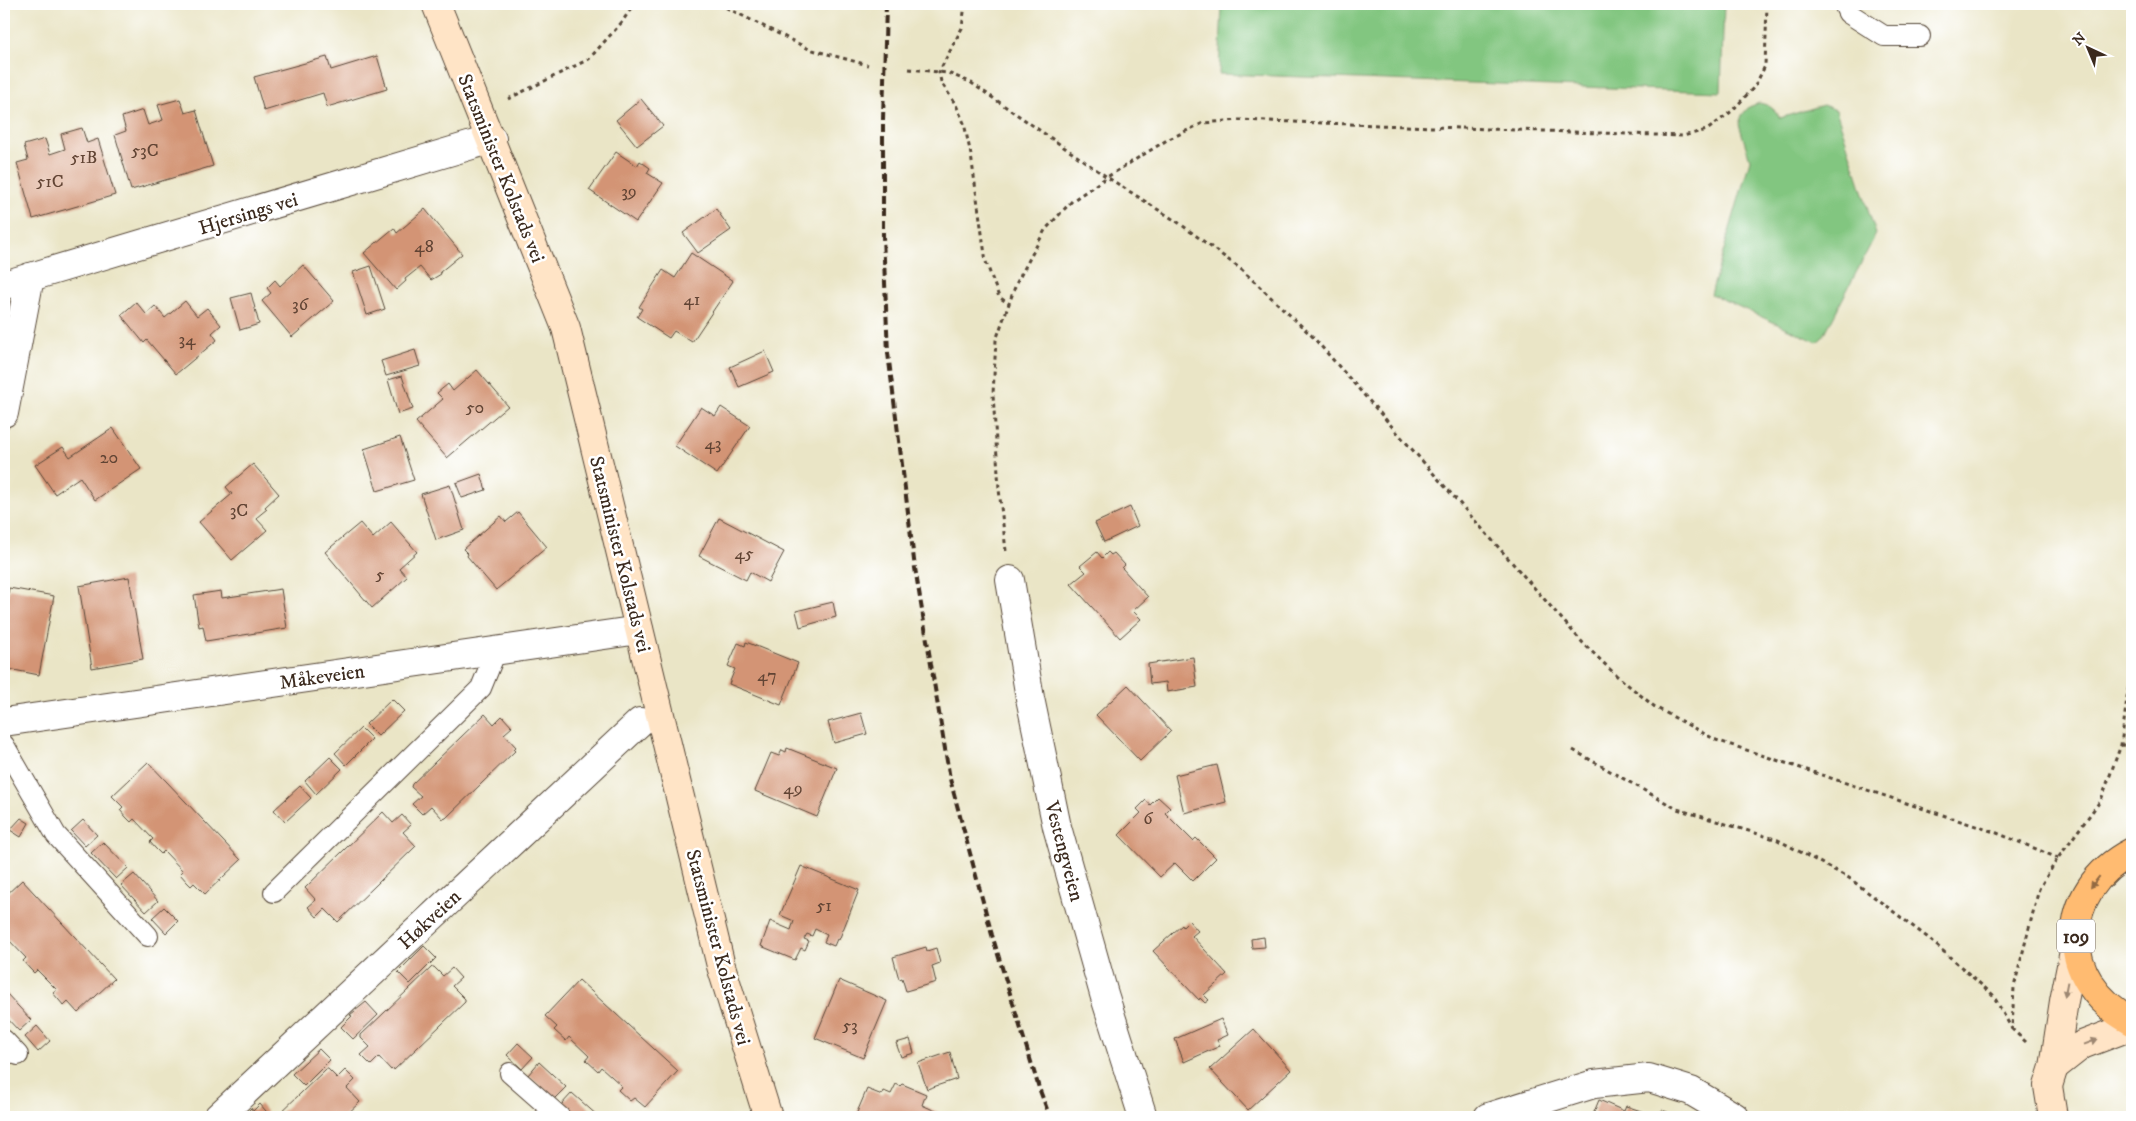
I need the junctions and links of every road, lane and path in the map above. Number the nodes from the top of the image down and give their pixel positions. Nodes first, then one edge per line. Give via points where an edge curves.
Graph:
1 (436, 4) edge
2 (634, 4) edge
3 (719, 4) edge
4 (965, 4) edge
5 (1767, 4) edge
6 (1844, 4) edge
7 (1920, 36) dead end
8 (868, 65) dead end
9 (909, 69) dead end
10 (939, 72) junction
11 (502, 102) dead end
12 (492, 139) junction
13 (1106, 177) junction
14 (30, 277) junction
15 (4, 285) edge
16 (1008, 304) junction
17 (4, 413) edge
18 (1010, 580) joint
19 (639, 630) junction
20 (496, 651) junction
21 (4, 722) edge
22 (640, 722) dead end
23 (4, 744) edge
24 (2121, 745) dead end
25 (2132, 746) edge
26 (1573, 750) dead end
27 (2132, 839) edge
28 (2123, 856) edge
29 (2058, 858) dead end
30 (274, 892) dead end
31 (148, 936) dead end
32 (2076, 941) junction
33 (2132, 1021) edge
34 (2132, 1026) edge
35 (2012, 1029) dead end
36 (4, 1040) edge
37 (18, 1055) dead end
38 (2054, 1067) junction
39 (510, 1073) dead end
40 (218, 1117) edge
41 (560, 1117) edge
42 (768, 1117) edge
43 (1143, 1117) edge
44 (1488, 1117) edge
45 (1735, 1117) edge
46 (2052, 1117) edge

1 - 12 street, Statsminister Kolstads vei
2 - 11 path via 589,59
3 - 8 path via 809,49
4 - 10 path via 962,28
5 - 13 path via 1765,66 1755,86 1732,111 1707,130 1683,136 1239,120 1202,123
6 - 7 lane via 1848,13 1884,36
9 - 10 path
10 - 13 path via 970,82
10 - 16 path via 940,82 956,104 964,123 986,262 999,297
12 - 14 street, Hjersings vei
12 - 19 street, Statsminister Kolstads vei via 566,328
13 - 16 path via 1072,201 1045,230
13 - 29 path via 1179,223 1242,270 1312,336 1583,642 1655,707 1716,740 1997,833
14 - 15 street, Hjersings vei
14 - 17 street
16 - 18 path via 996,340 993,394 998,489
18 - 43 street, Vestengveien via 1057,828
19 - 20 street, Måkeveien
19 - 42 street, Statsminister Kolstads vei via 721,966
20 - 21 street, Måkeveien
20 - 30 lane via 481,688
22 - 40 street, Høkveien
23 - 31 lane via 56,836
24 - 25 path
26 - 35 path via 1677,809 1778,840 1849,878 1927,937 1993,995
27 - 28 street
28 -> 32 main road, 109 via 2092,883 2079,911
32 - 33 main road, 109 via 2081,968 2094,992 2114,1012
32 -> 38 street
38 -> 34 street via 2082,1045
36 - 37 lane
38 - 46 street via 2048,1086
39 - 41 lane
44 - 45 street via 1594,1084 1649,1078 1691,1091

